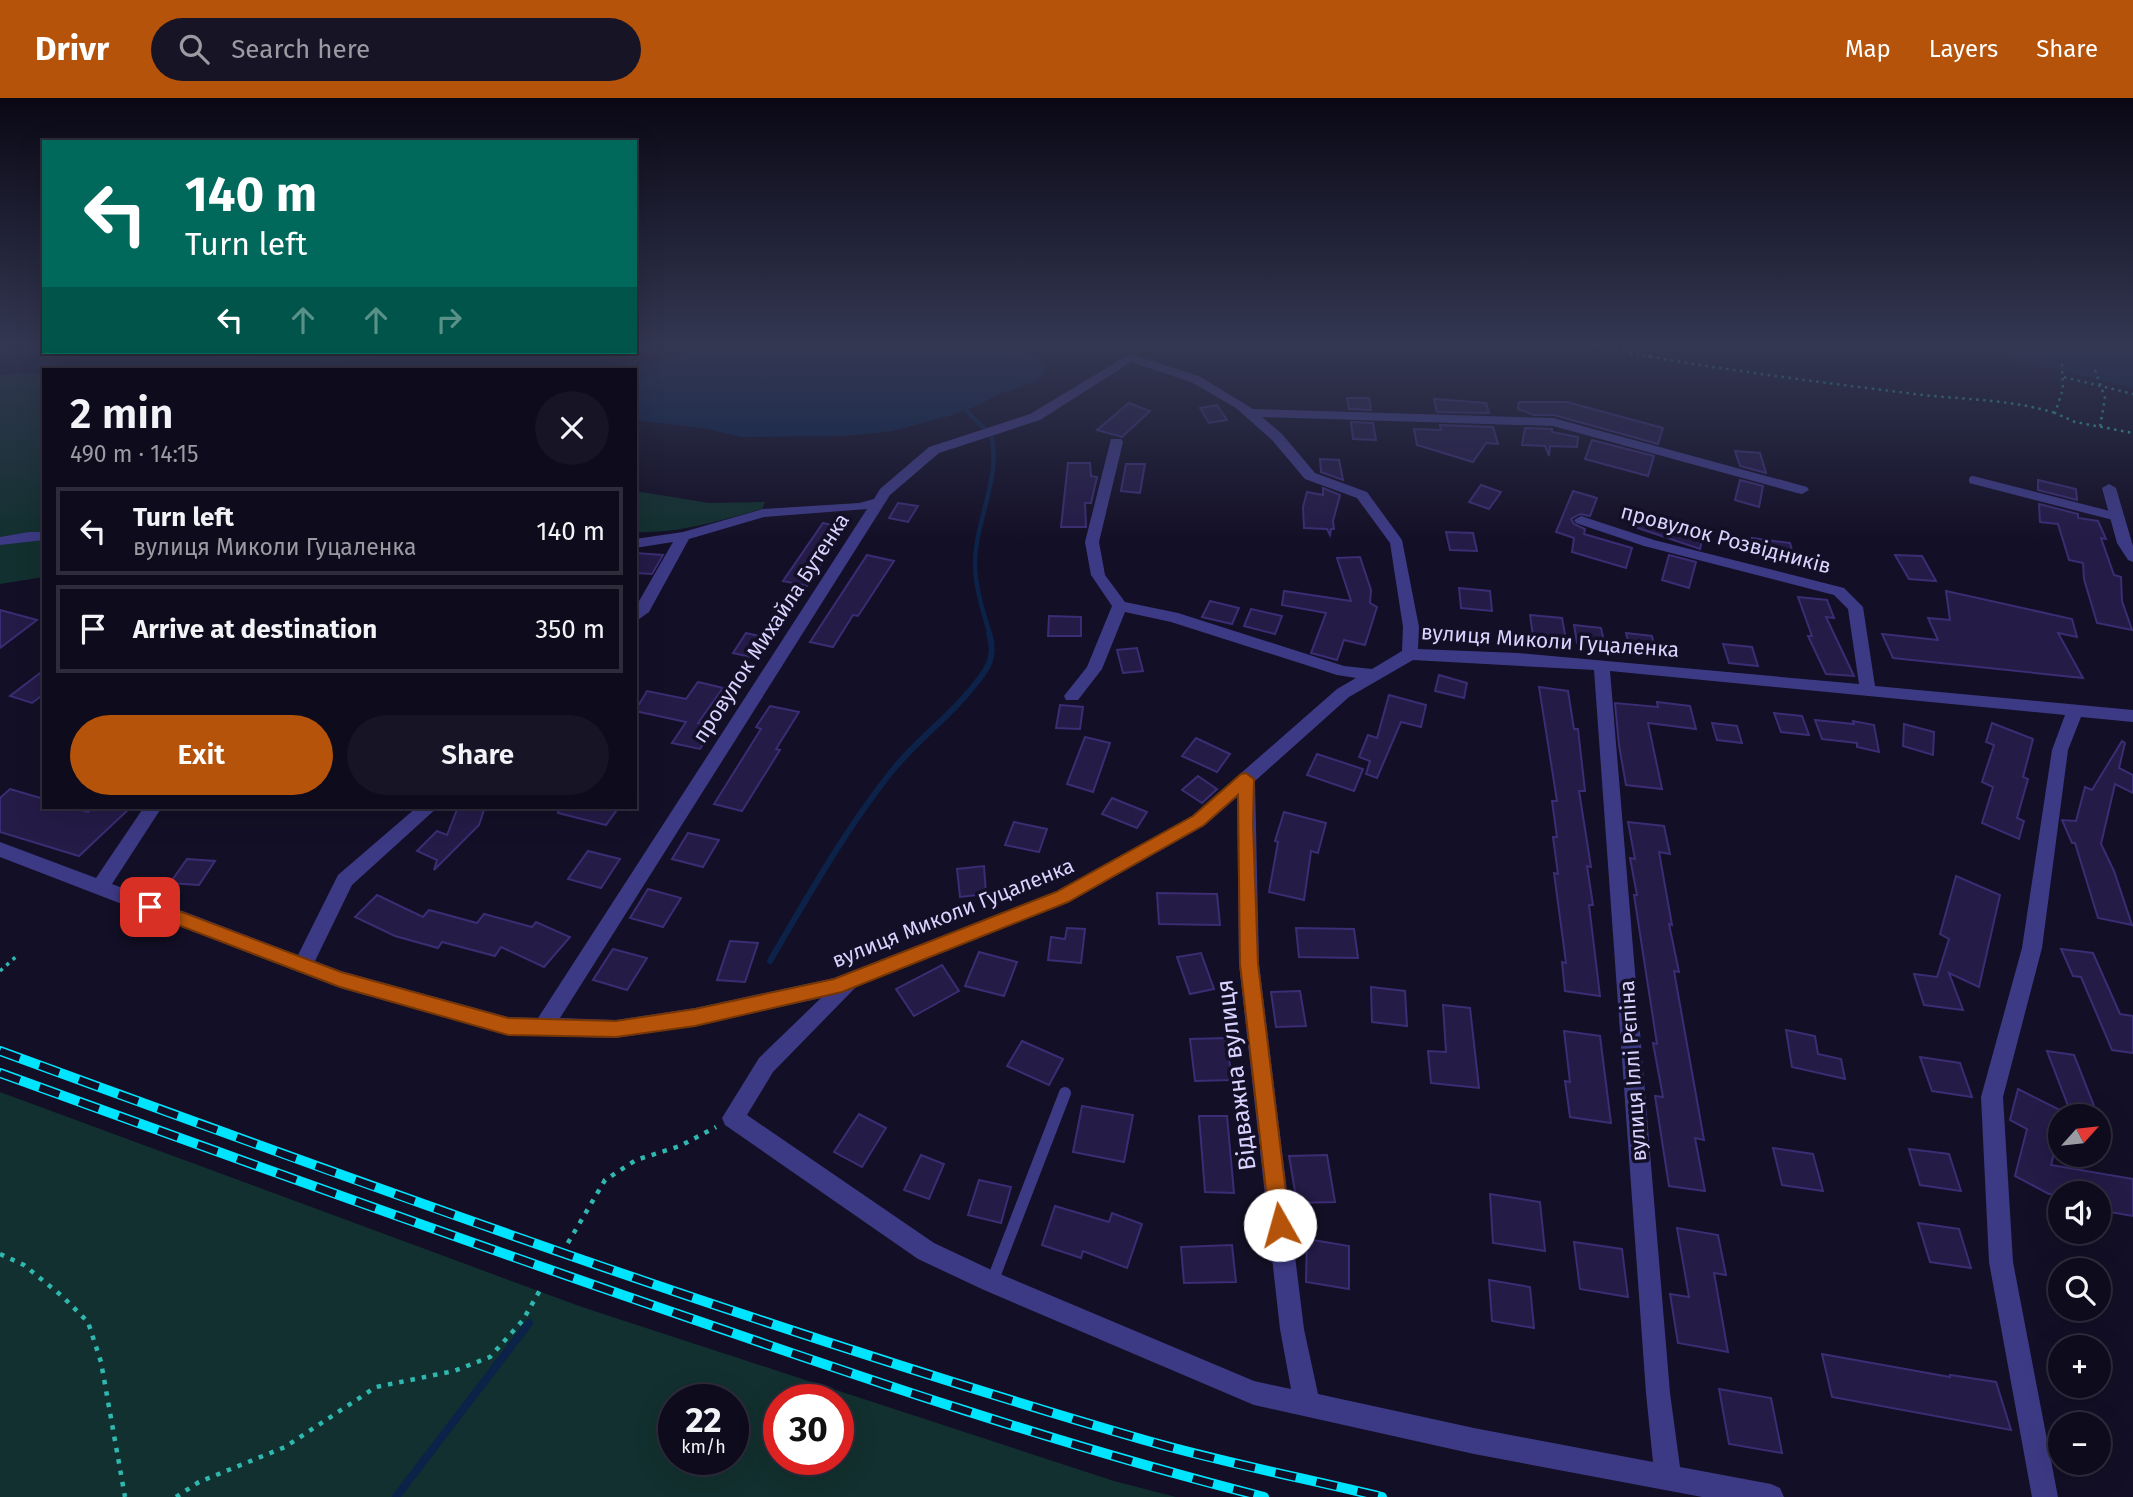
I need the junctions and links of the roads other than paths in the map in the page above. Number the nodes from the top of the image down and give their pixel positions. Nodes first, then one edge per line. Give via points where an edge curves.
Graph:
1 (1044, 411) edge
2 (1247, 411) edge
3 (1250, 413) junction
4 (1116, 442) dead end
5 (1973, 480) dead end
6 (2109, 488) dead end
7 (1802, 490) dead end
8 (877, 502) junction
9 (2117, 517) junction
10 (1581, 520) dead end
11 (42, 536) edge
12 (684, 536) junction
13 (0, 541) edge
14 (637, 544) edge
15 (2133, 557) edge
16 (1120, 606) junction
17 (637, 615) edge
18 (1410, 654) junction
19 (1602, 665) junction
20 (1374, 675) junction
21 (1868, 690) junction
22 (1072, 696) dead end
23 (2075, 710) junction
24 (2133, 716) edge
25 (1246, 779) junction
26 (152, 809) edge
27 (427, 809) edge
28 (0, 849) edge
29 (100, 887) junction
30 (303, 965) junction
31 (852, 980) junction
32 (544, 1026) junction
33 (1065, 1093) dead end
34 (992, 1282) junction
35 (1307, 1404) junction
36 (1668, 1477) junction
37 (1772, 1497) edge
38 (2045, 1497) edge

1 - 8 street, провулок Михайла Бутенка via 934,450
2 - 3 street, провулок Михайла Бутенка
3 - 7 street via 1553,422
3 - 18 street via 1310,476 1362,495 1397,542 1411,627
4 - 16 street via 1091,542 1098,575
5 - 9 lane
6 - 9 street
8 - 12 street via 763,513
8 - 32 street, провулок Михайла Бутенка
9 - 15 street
10 - 21 street, провулок Розвідників via 1649,543 1839,591 1855,607
11 - 13 street
12 - 14 street
12 - 17 street
16 - 20 street via 1173,617 1343,671
16 - 22 street via 1094,669
18 - 19 street, вулиця Миколи Гуцаленка
18 - 20 street, вулиця Миколи Гуцаленка
19 - 21 street, вулиця Миколи Гуцаленка
19 - 36 street, вулиця Іллі Рєпіна
20 - 25 street, вулиця Миколи Гуцаленка via 1343,693
21 - 23 street, вулиця Миколи Гуцаленка
23 - 24 street, вулиця Миколи Гуцаленка
23 - 38 street via 2060,750 2032,948 1992,1097 2001,1262
25 - 31 street, вулиця Миколи Гуцаленка via 1198,821 1062,897
25 - 35 street, Відважна вулиця via 1249,964 1292,1329
26 - 29 street
27 - 30 street via 345,880
28 - 29 street, вулиця Миколи Гуцаленка
29 - 30 street, вулиця Миколи Гуцаленка
30 - 32 street, вулиця Миколи Гуцаленка via 508,1027
31 - 32 street, вулиця Миколи Гуцаленка via 695,1017 616,1029
31 - 34 street via 766,1065 733,1118 926,1251
33 - 34 lane
34 - 35 street via 1254,1392
35 - 36 street
36 - 37 street

